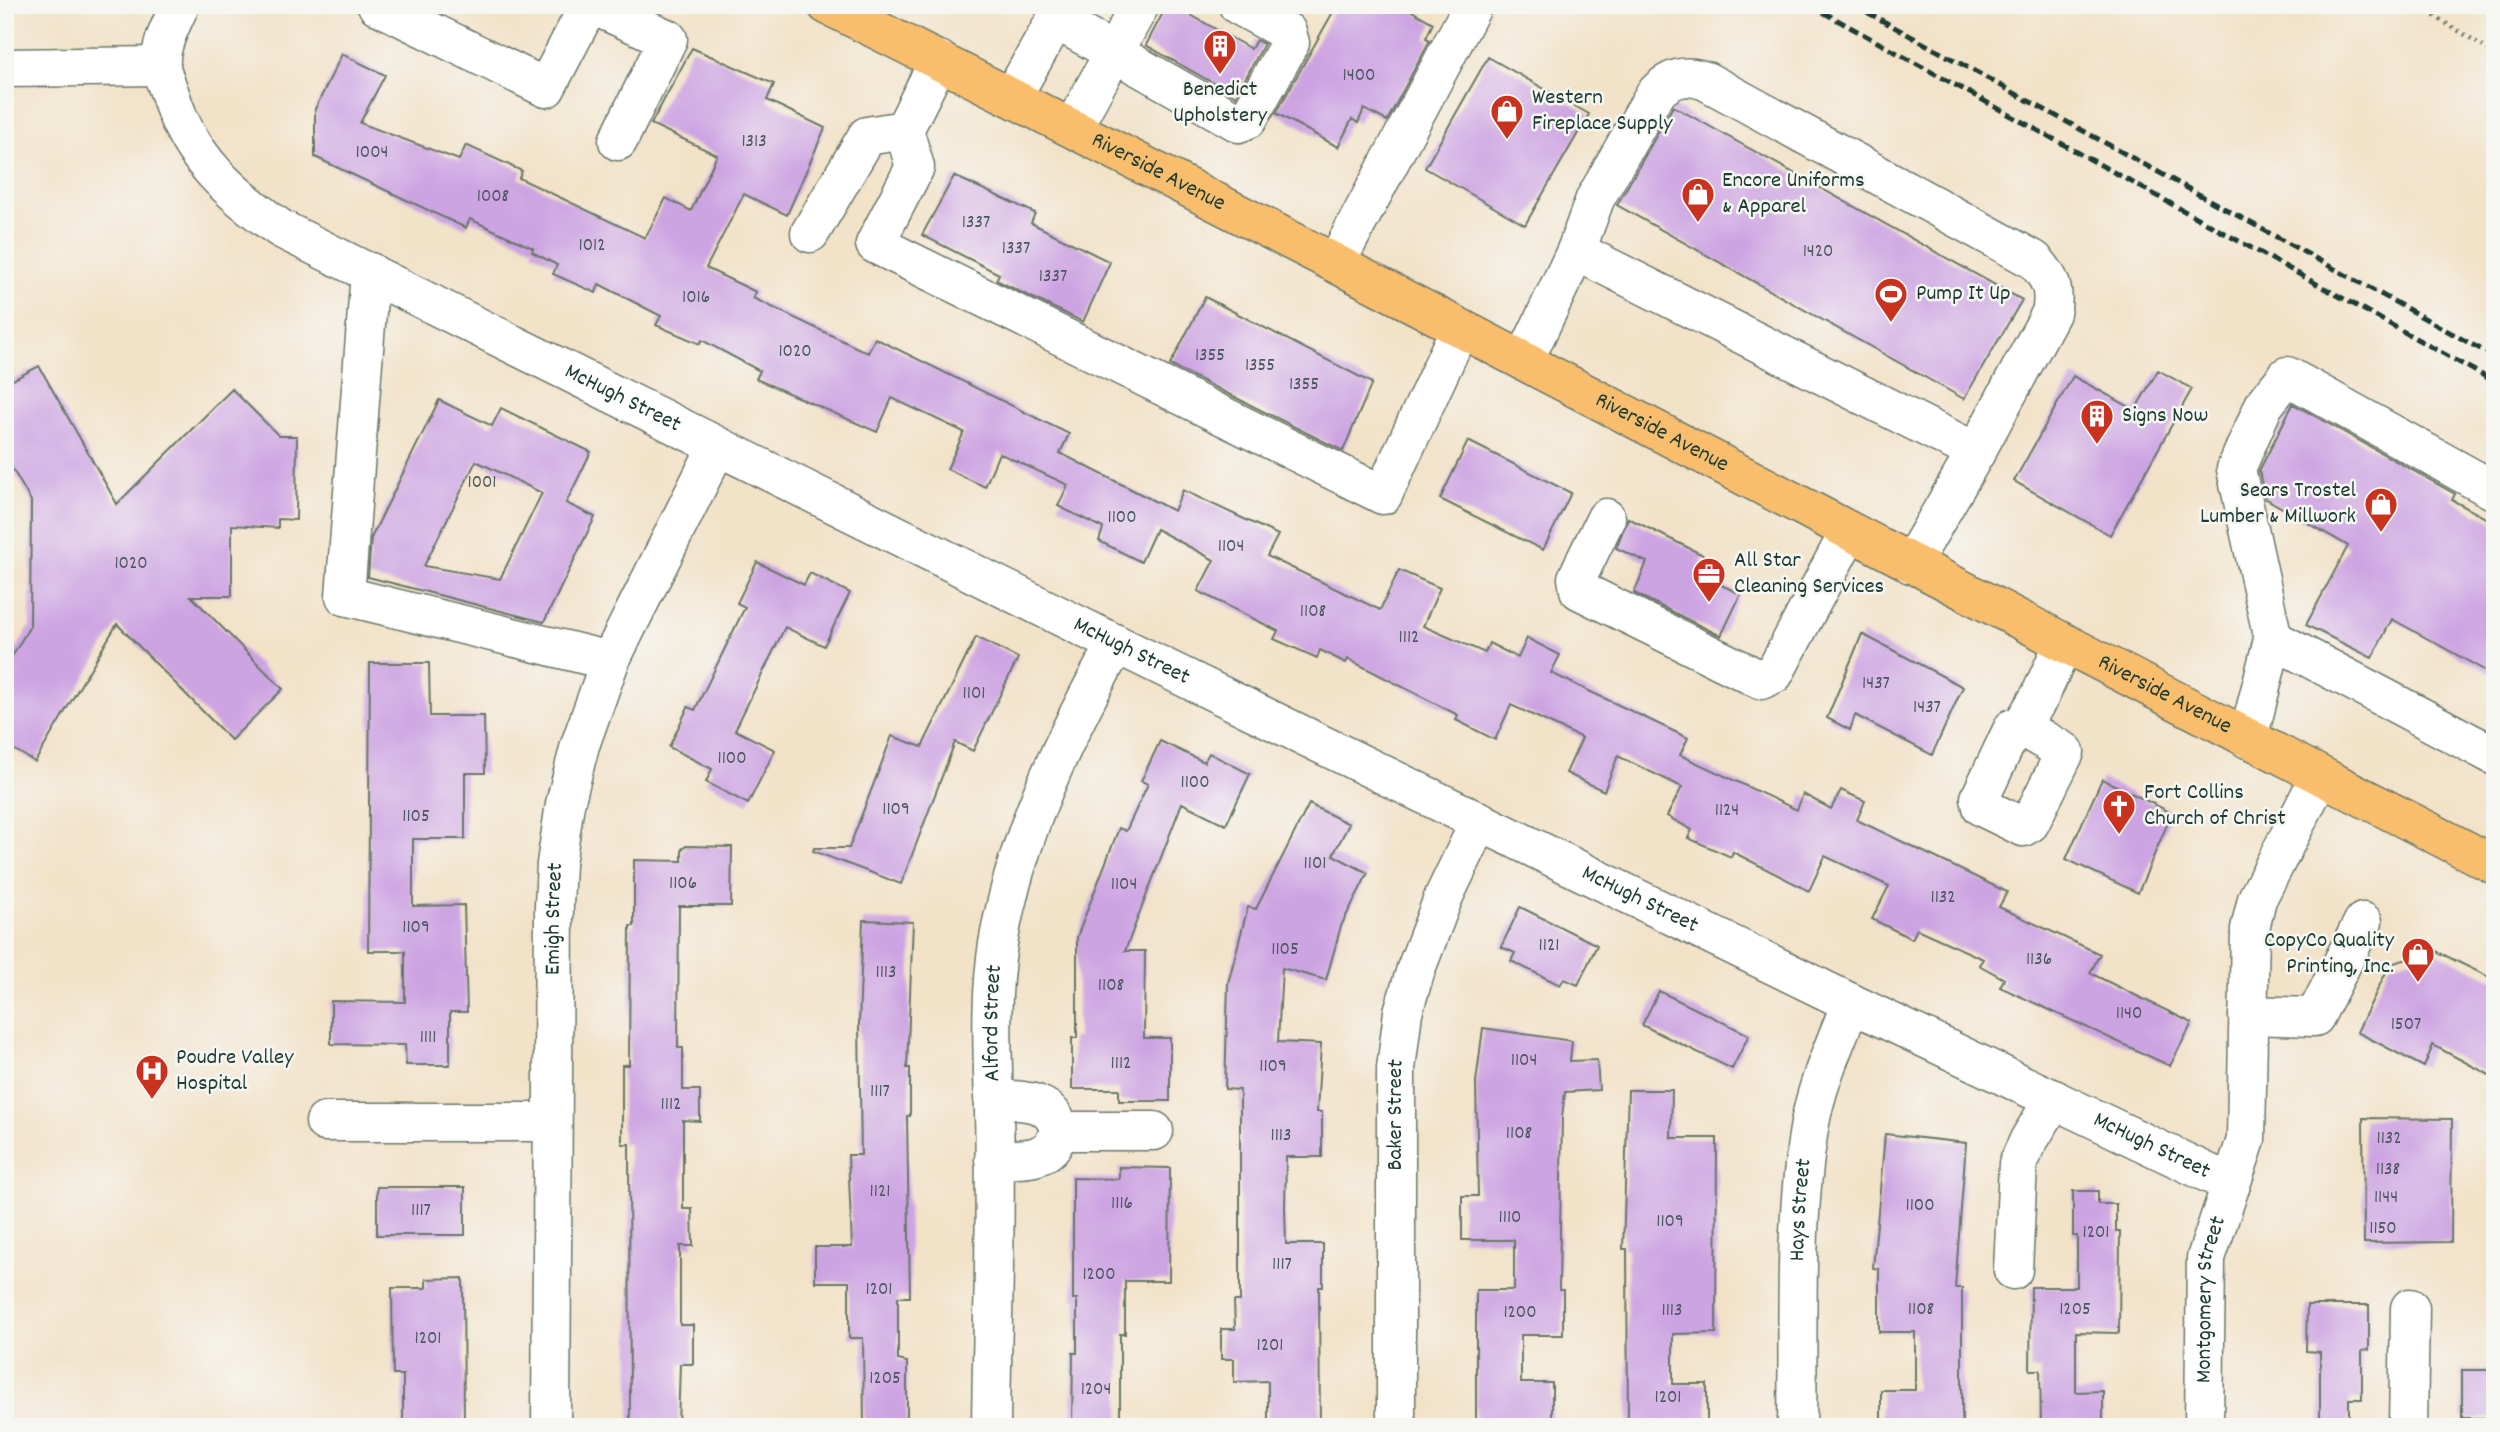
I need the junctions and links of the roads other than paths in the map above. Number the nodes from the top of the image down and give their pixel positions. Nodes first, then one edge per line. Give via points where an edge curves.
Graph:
1 (180, 5) edge
2 (377, 5) edge
3 (590, 5) edge
4 (1140, 5) edge
5 (1238, 5) edge
6 (1472, 5) edge
7 (832, 6) edge
8 (1060, 13) edge
9 (635, 14) edge
10 (1115, 51) junction
11 (939, 60) junction
12 (161, 66) junction
13 (5, 68) edge
14 (1012, 97) junction
15 (1073, 127) junction
16 (904, 130) junction
17 (618, 141) dead end
18 (810, 233) dead end
19 (1576, 251) junction
20 (1336, 263) junction
21 (370, 272) junction
22 (1460, 328) junction
23 (1524, 361) junction
24 (717, 447) junction
25 (1976, 452) junction
26 (2495, 491) edge
27 (1606, 518) dead end
28 (1849, 532) junction
29 (1911, 564) junction
30 (2273, 639) junction
31 (2064, 643) junction
32 (1116, 644) junction
33 (610, 660) junction
34 (2021, 727) dead end
35 (2248, 739) junction
36 (2495, 756) edge
37 (2320, 776) junction
38 (1480, 821) junction
39 (2495, 865) edge
40 (2363, 922) dead end
41 (1852, 1003) junction
42 (2248, 1015) junction
43 (993, 1099) junction
44 (2054, 1099) junction
45 (326, 1122) dead end
46 (552, 1122) junction
47 (1059, 1131) junction
48 (1154, 1131) dead end
49 (994, 1159) junction
50 (2231, 1184) junction
51 (2013, 1270) dead end
52 (2410, 1308) dead end
53 (551, 1427) edge
54 (991, 1427) edge
55 (1396, 1427) edge
56 (1797, 1427) edge
57 (2204, 1427) edge
58 (2408, 1427) edge

1 - 12 street, McHugh Street via 166,37
2 - 3 street via 546,89
3 - 9 street
4 - 10 street
5 - 10 street via 1287,32 1290,43 1248,119 1239,123
6 - 20 street
7 - 11 main road, Riverside Avenue
8 - 10 street
8 - 14 street
9 - 17 street via 668,39
10 - 15 street
11 - 14 main road, Riverside Avenue
11 - 16 street
12 - 13 street
12 - 21 street, McHugh Street via 176,114 195,152 221,181 281,229
14 - 15 main road, Riverside Avenue
15 - 20 main road, Riverside Avenue
16 - 18 street via 867,136
16 - 22 street via 915,167 875,244 1383,495
19 - 23 street
19 - 25 street
19 - 25 street via 1595,199 1654,95 1664,83 1681,76 1706,81 2034,260 2045,272 2054,296 2051,313
20 - 22 main road, Riverside Avenue
21 - 24 street, McHugh Street
21 - 33 street via 345,596
22 - 23 main road, Riverside Avenue
23 - 28 main road, Riverside Avenue
24 - 32 street, McHugh Street
24 - 33 street, Emigh Street
25 - 29 street
26 - 30 street via 2287,376 2264,405 2236,470
27 - 28 street via 1577,578 1579,590 1761,680 1774,674
28 - 29 main road, Riverside Avenue
29 - 31 main road, Riverside Avenue
30 - 35 street
30 - 36 street
31 - 34 street
31 - 35 main road, Riverside Avenue
32 - 38 street, McHugh Street
32 - 43 street, Alford Street via 1044,789 1018,866 999,943 992,1004
33 - 46 street, Emigh Street via 580,745 556,864
35 - 37 main road, Riverside Avenue
37 - 39 main road, Riverside Avenue
37 - 42 street, Montgomery Street via 2257,899 2250,929
38 - 41 street, McHugh Street
38 - 55 street, Baker Street via 1444,896 1403,1012 1396,1069
40 - 42 street via 2315,1017
41 - 44 street, McHugh Street
41 - 56 street, Hays Street via 1822,1076 1809,1128 1801,1212
42 - 50 street, Montgomery Street via 2246,1140
43 - 47 street via 1044,1106
43 - 49 street, Alford Street
44 - 50 street, McHugh Street
44 - 51 street via 2018,1164
45 - 46 street
46 - 53 street, Emigh Street
47 - 48 street
47 - 49 street via 1044,1154
49 - 54 street, Alford Street
50 - 57 street, Montgomery Street via 2206,1258
52 - 58 street

